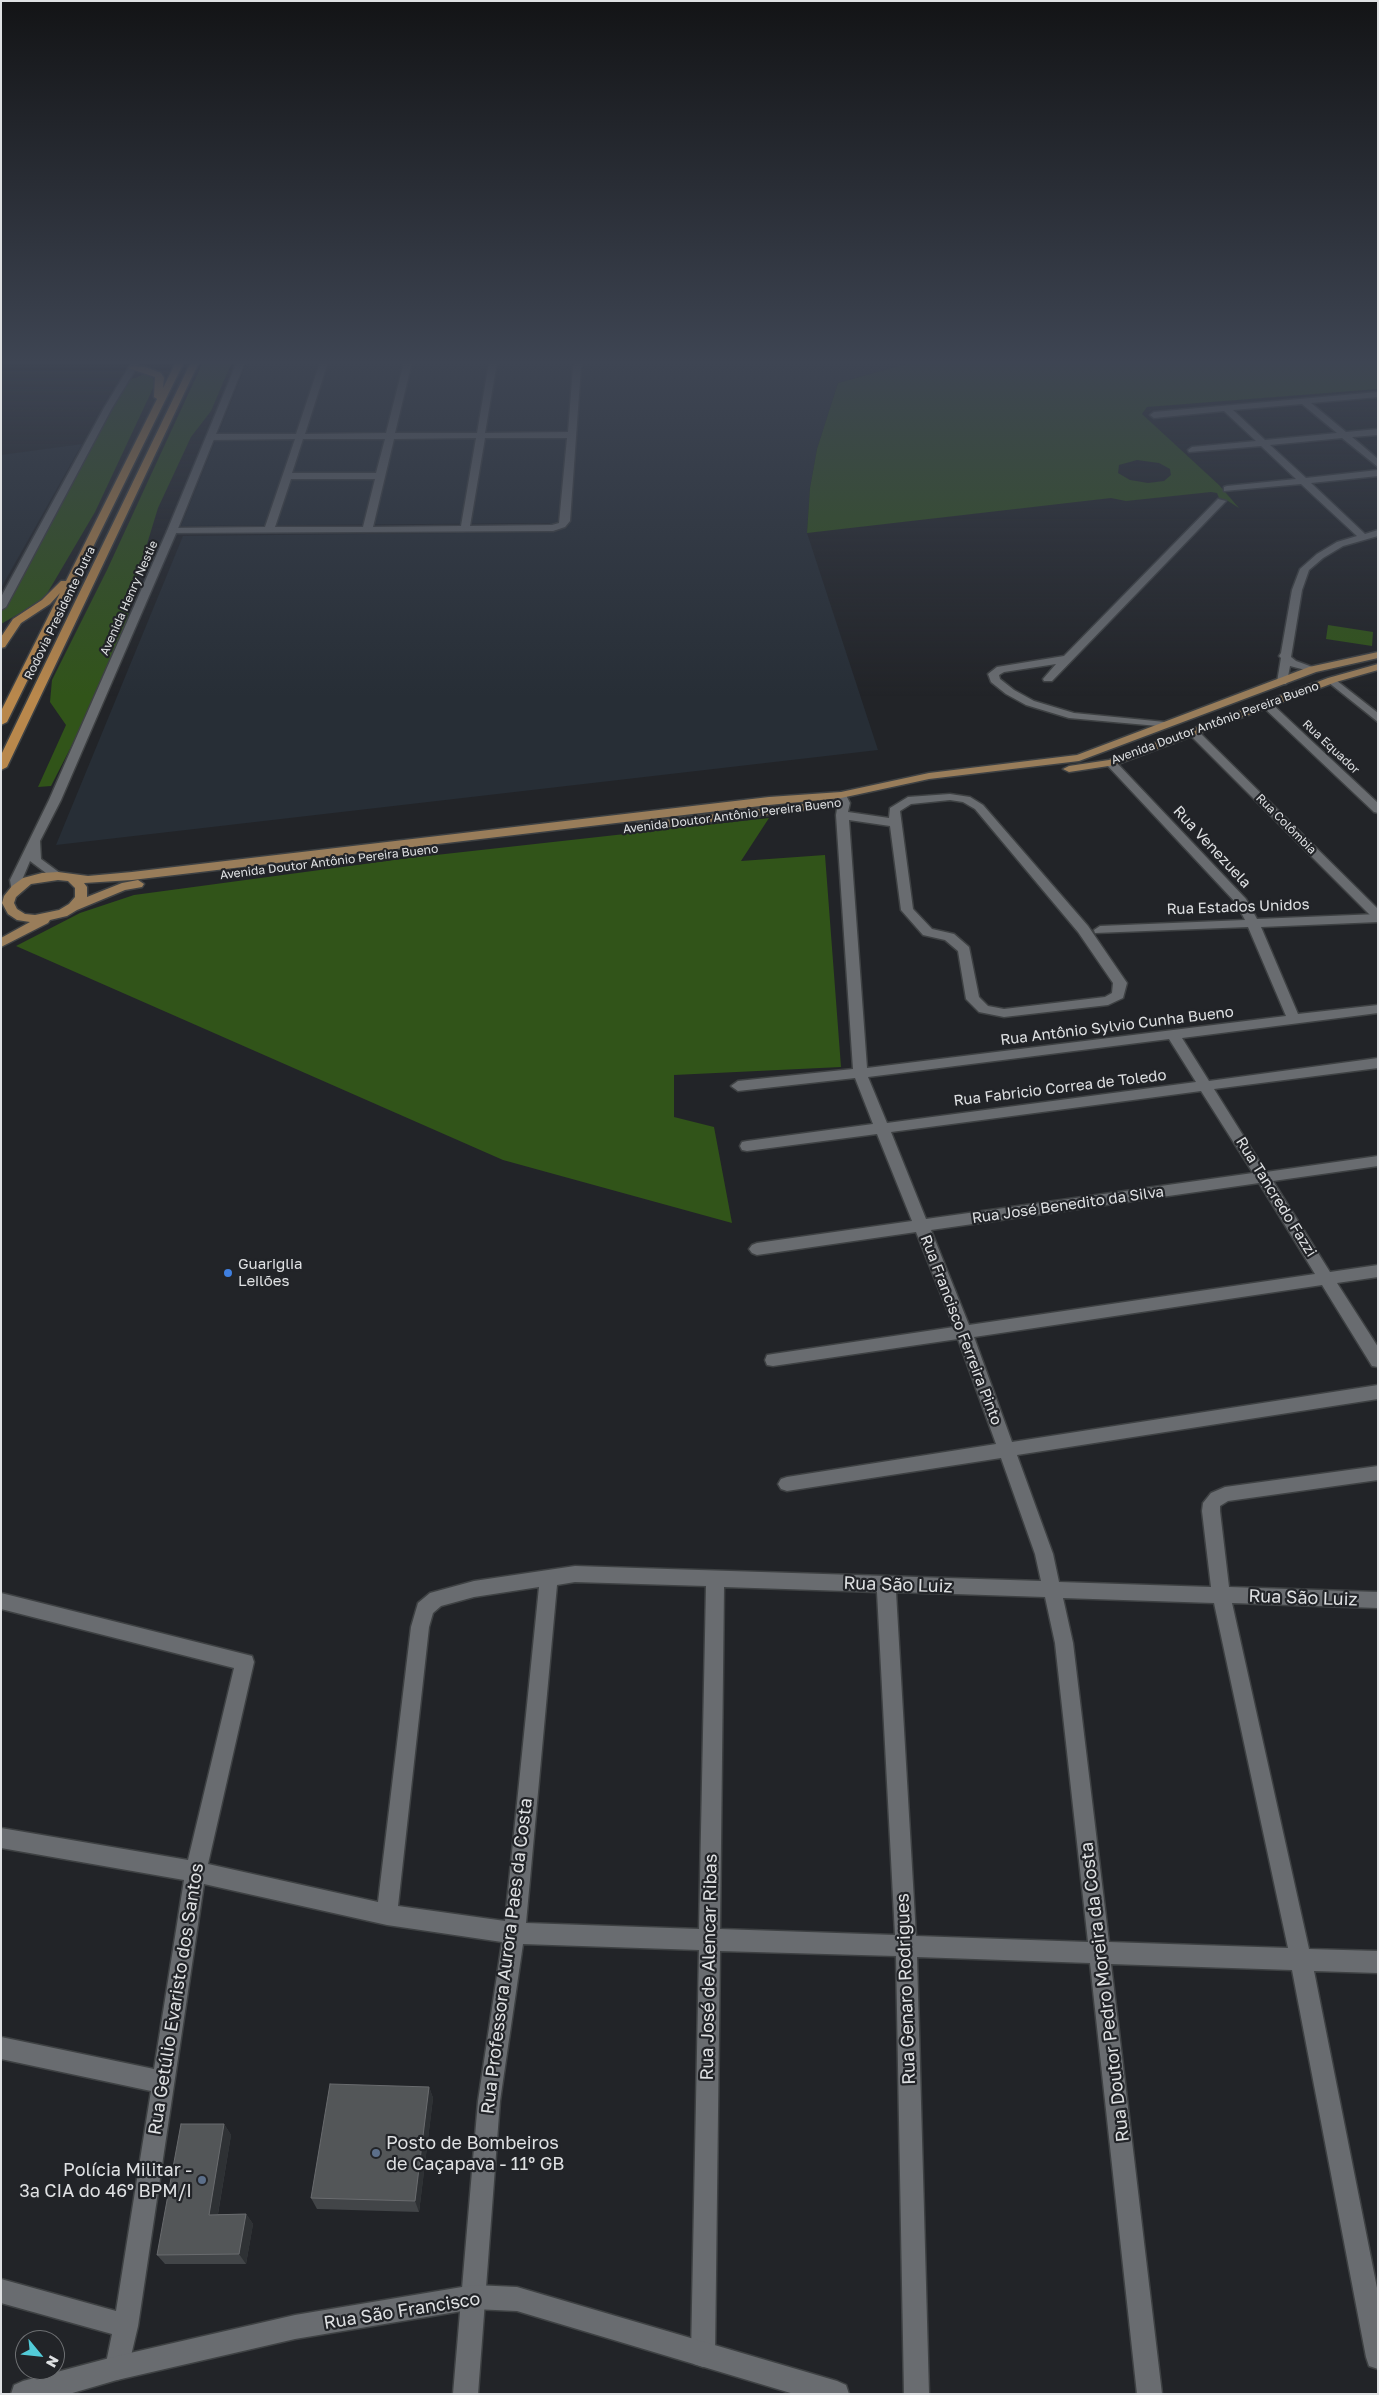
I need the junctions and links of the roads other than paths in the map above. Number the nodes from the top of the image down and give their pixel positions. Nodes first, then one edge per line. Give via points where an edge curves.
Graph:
1 (73, 474) edge
2 (124, 474) edge
3 (141, 474) edge
4 (196, 474) edge
5 (475, 474) edge
6 (569, 474) edge
7 (1295, 474) edge
8 (1371, 474) edge
9 (286, 476) joint
10 (380, 476) joint
11 (1303, 481) junction
12 (1227, 489) dead end
13 (1221, 501) dead end
14 (465, 529) junction
15 (367, 530) junction
16 (172, 531) junction
17 (269, 531) junction
18 (1378, 533) edge
19 (1362, 536) junction
20 (84, 555) junction
21 (1, 607) edge
22 (1, 645) edge
23 (1378, 655) edge
24 (1284, 656) junction
25 (1065, 659) junction
26 (1378, 667) edge
27 (1313, 669) junction
28 (1048, 679) dead end
29 (1332, 680) junction
30 (1282, 682) junction
31 (1266, 704) junction
32 (1183, 718) junction
33 (1378, 719) edge
34 (1, 722) edge
35 (1137, 724) junction
36 (1168, 724) junction
37 (1194, 732) junction
38 (1121, 743) junction
39 (1111, 763) junction
40 (1, 767) edge
41 (842, 806) junction
42 (1378, 810) edge
43 (895, 816) junction
44 (34, 841) junction
45 (58, 876) junction
46 (73, 879) junction
47 (16, 889) junction
48 (8, 904) junction
49 (73, 907) junction
50 (50, 917) junction
51 (1378, 917) edge
52 (1, 919) edge
53 (1252, 922) junction
54 (1100, 930) dead end
55 (1, 943) edge
56 (1378, 1009) edge
57 (1294, 1020) junction
58 (1173, 1035) junction
59 (1378, 1063) edge
60 (860, 1074) junction
61 (1205, 1085) junction
62 (738, 1086) dead end
63 (882, 1128) junction
64 (747, 1146) dead end
65 (1378, 1162) edge
66 (1264, 1178) junction
67 (921, 1226) junction
68 (758, 1249) dead end
69 (1378, 1271) edge
70 (1327, 1278) junction
71 (964, 1332) junction
72 (773, 1360) dead end
73 (1378, 1361) edge
74 (1378, 1392) edge
75 (1006, 1450) junction
76 (1378, 1474) edge
77 (787, 1484) dead end
78 (549, 1578) junction
79 (715, 1579) junction
80 (886, 1585) junction
81 (1052, 1591) junction
82 (1221, 1595) junction
83 (1378, 1600) edge
84 (1, 1601) edge
85 (1, 1838) edge
86 (196, 1872) junction
87 (386, 1916) junction
88 (514, 1933) junction
89 (710, 1940) junction
90 (906, 1946) junction
91 (1101, 1951) junction
92 (1301, 1959) junction
93 (1378, 1962) edge
94 (1, 2048) edge
95 (162, 2082) junction
96 (1, 2291) edge
97 (474, 2297) junction
98 (126, 2326) junction
99 (703, 2355) junction
100 (1378, 2357) edge
101 (117, 2368) junction
102 (23, 2394) edge
103 (465, 2394) edge
104 (836, 2394) edge
105 (917, 2394) edge
106 (1150, 2394) edge

1 - 21 street
2 - 20 highway, Rodovia Presidente Dutra
3 - 40 highway, Rodovia Presidente Dutra
4 - 16 street, Avenida Henry Nestie
5 - 14 street
6 - 14 street via 562,526
7 - 11 street
8 - 11 street
9 - 10 street
9 - 17 street
10 - 15 street
11 - 12 street
11 - 19 street
13 - 25 street
14 - 15 street
15 - 17 street
16 - 17 street
16 - 44 street, Avenida Henry Nestie
18 - 19 street
19 - 24 street via 1340,544 1305,570 1297,590
20 - 22 highway via 55,595 17,620
20 - 34 highway, Rodovia Presidente Dutra
23 - 27 main road, Avenida Doutor Antônio Pereira Bueno
24 - 27 street via 1292,663
24 - 30 street
25 - 28 street
25 - 35 street via 1000,669 993,674 995,680 1010,692 1030,703 1073,716
26 - 29 main road, Avenida Doutor Antônio Pereira Bueno
27 - 30 main road, Avenida Doutor Antônio Pereira Bueno
29 - 31 main road, Avenida Doutor Antônio Pereira Bueno
29 - 33 street
30 - 32 main road, Avenida Doutor Antônio Pereira Bueno
31 - 37 main road, Avenida Doutor Antônio Pereira Bueno
31 - 42 street, Rua Equador
32 - 36 main road, Avenida Doutor Antônio Pereira Bueno
32 - 37 main road via 1196,722
35 - 36 street
35 - 38 street
36 - 37 main road via 1175,730
36 - 38 main road, Avenida Doutor Antônio Pereira Bueno
37 - 39 main road, Avenida Doutor Antônio Pereira Bueno
37 - 51 street, Rua Colômbia
38 - 39 main road via 1109,752
38 - 41 main road, Avenida Doutor Antônio Pereira Bueno via 1079,758 930,776
39 - 41 main road, Avenida Doutor Antônio Pereira Bueno via 936,785
39 - 53 street, Rua Venezuela via 1242,902
41 - 43 street
41 - 46 main road, Avenida Doutor Antônio Pereira Bueno via 769,801 132,876
41 - 49 main road, Avenida Doutor Antônio Pereira Bueno via 130,885
41 - 60 street, Rua Francisco Ferreira Pinto
43 - 43 street via 907,910 928,932 949,937 964,950 973,999 984,1009 1004,1013 1108,1001 1118,995 1120,983 1082,929 979,807 966,799 950,797 908,802
44 - 45 street via 36,860
44 - 47 street, Avenida Henry Nestie via 16,880
45 - 46 main road, Avenida Doutor Antônio Pereira Bueno
45 - 47 main road, Avenida Doutor Antônio Pereira Bueno via 28,881
46 - 49 main road via 81,887 81,896
47 - 48 main road
48 - 50 main road via 21,917
48 - 52 main road
49 - 50 main road, Avenida Doutor Antônio Pereira Bueno
50 - 55 main road, Avenida Doutor Antônio Pereira Bueno
51 - 53 street, Rua Estados Unidos
53 - 54 street, Rua Estados Unidos
53 - 57 street, Rua Venezuela
56 - 57 street, Rua Antônio Sylvio Cunha Bueno
57 - 58 street, Rua Antônio Sylvio Cunha Bueno
58 - 60 street, Rua Antônio Sylvio Cunha Bueno
58 - 61 street, Rua Tancredo Fazzi
59 - 61 street, Rua Fabricio Correa de Toledo
60 - 62 street, Rua Antônio Sylvio Cunha Bueno
60 - 63 street, Rua Francisco Ferreira Pinto
61 - 63 street, Rua Fabricio Correa de Toledo
61 - 66 street, Rua Tancredo Fazzi
63 - 64 street, Rua Fabricio Correa de Toledo
63 - 67 street, Rua Francisco Ferreira Pinto
65 - 66 street, Rua José Benedito da Silva
66 - 67 street, Rua José Benedito da Silva
66 - 70 street, Rua Tancredo Fazzi
67 - 68 street, Rua José Benedito da Silva
67 - 71 street, Rua Francisco Ferreira Pinto
69 - 70 street
70 - 71 street
70 - 73 street, Rua Tancredo Fazzi
71 - 72 street
71 - 75 street, Rua Francisco Ferreira Pinto
74 - 75 street
75 - 77 street
75 - 81 street, Rua Francisco Ferreira Pinto via 1044,1554
76 - 82 street via 1225,1494 1217,1498 1212,1503 1211,1512
78 - 79 street, Rua São Luiz via 575,1574
78 - 87 street, Rua São Luiz via 474,1589 436,1599 425,1609 420,1627
78 - 88 street, Rua Professora Aurora Paes da Costa
79 - 80 street, Rua São Luiz
79 - 89 street, Rua José de Alencar Ribas
80 - 81 street, Rua São Luiz
80 - 90 street, Rua Genaro Rodrigues
81 - 82 street, Rua São Luiz
81 - 91 street, Rua Doutor Pedro Moreira da Costa via 1064,1643
82 - 83 street, Rua São Luiz
82 - 92 street
84 - 86 street, Rua Getúlio Evaristo dos Santos via 245,1662
85 - 86 street
86 - 87 street
86 - 95 street, Rua Getúlio Evaristo dos Santos
87 - 88 street
88 - 89 street
88 - 97 street, Rua Professora Aurora Paes da Costa via 488,2101
89 - 90 street
89 - 99 street, Rua José de Alencar Ribas
90 - 91 street
90 - 105 street, Rua Genaro Rodrigues
91 - 92 street
91 - 106 street, Rua Doutor Pedro Moreira da Costa
92 - 93 street
92 - 100 street
94 - 95 street
95 - 98 street, Rua Getúlio Evaristo dos Santos
96 - 98 street
97 - 99 street, Rua São Francisco via 517,2299
97 - 101 street, Rua São Francisco via 295,2327
97 - 103 street, Rua Professora Aurora Paes da Costa
98 - 101 street, Rua Getúlio Evaristo dos Santos
99 - 104 street, Rua São Francisco
101 - 102 street, Rua São Francisco

